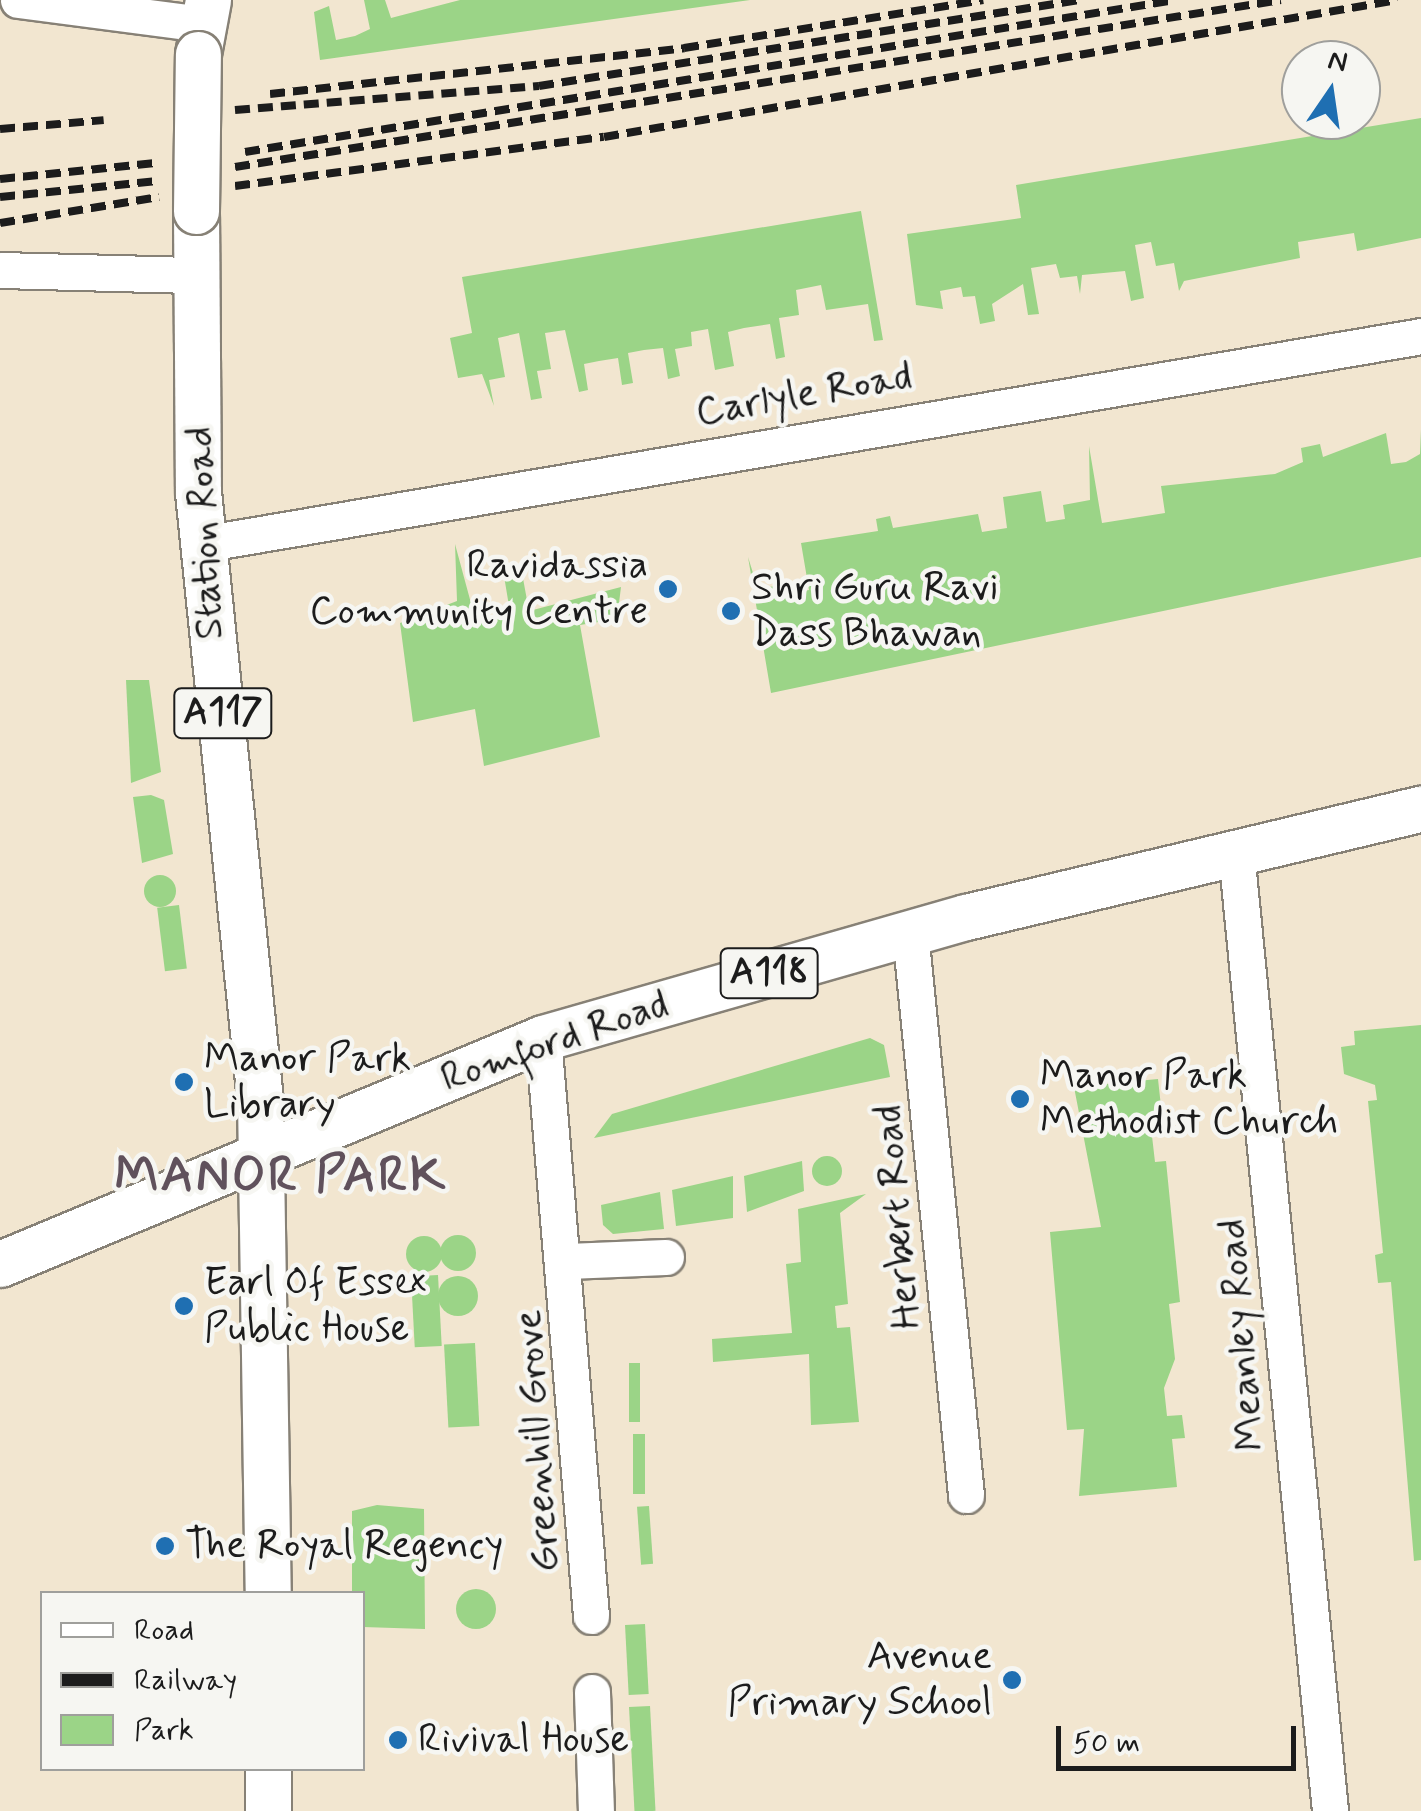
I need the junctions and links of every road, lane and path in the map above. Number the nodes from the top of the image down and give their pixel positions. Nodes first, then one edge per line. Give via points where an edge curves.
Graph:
1 (18, 0) edge
2 (203, 26) edge
3 (0, 270) edge
4 (194, 275) junction
5 (1421, 336) edge
6 (202, 544) junction
7 (1421, 808) edge
8 (1236, 852) junction
9 (910, 932) junction
10 (544, 1038) junction
11 (261, 1160) junction
12 (666, 1257) dead end
13 (567, 1261) junction
14 (0, 1264) edge
15 (966, 1495) dead end
16 (268, 1591) edge
17 (592, 1616) dead end
18 (592, 1692) dead end
19 (268, 1771) edge
20 (268, 1811) edge
21 (596, 1811) edge
22 (1330, 1811) edge

1 - 2 street
2 - 4 main road, Station Road / A117, bridge
3 - 4 street
4 - 6 main road, Station Road / A117
5 - 6 street, Carlyle Road
6 - 11 main road, Station Road / A117
7 - 8 main road, Romford Road / A118
8 - 9 main road, Romford Road / A118
8 - 22 street, Meanley Road
9 - 10 main road, Romford Road / A118
9 - 15 street, Herbert Road
10 - 11 main road, Romford Road / A118
10 - 13 street, Greenhill Grove
11 - 14 main road, Romford Road / A118
11 - 16 main road, A117
12 - 13 street, Greenhill Grove
13 - 17 street, Greenhill Grove
18 - 21 street
19 - 20 main road

